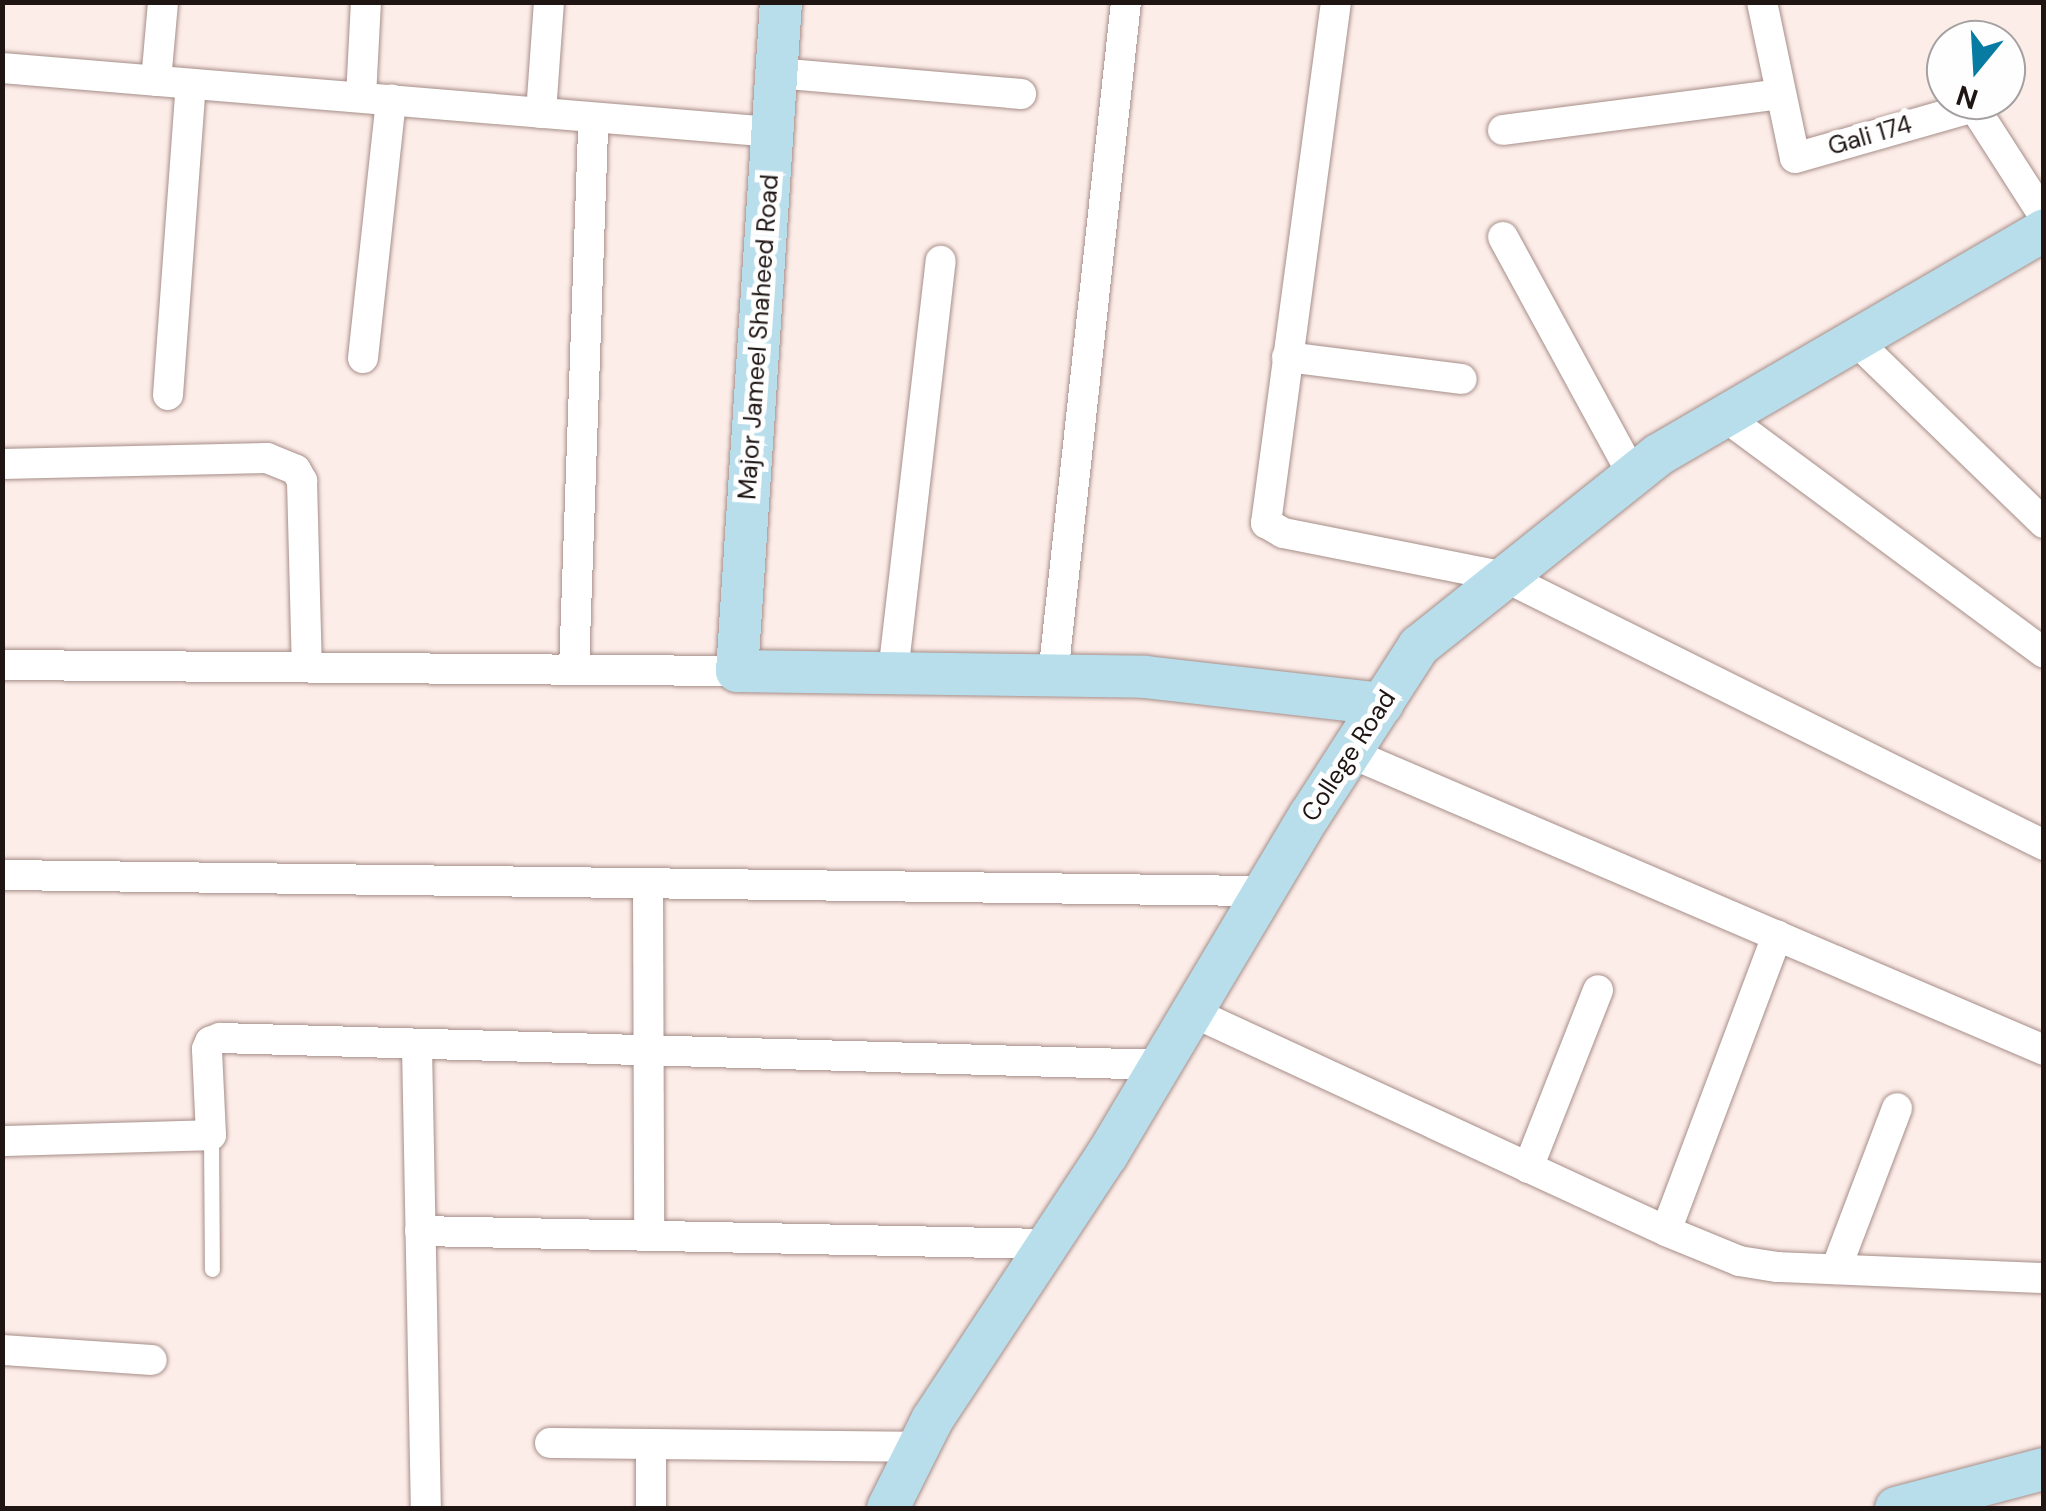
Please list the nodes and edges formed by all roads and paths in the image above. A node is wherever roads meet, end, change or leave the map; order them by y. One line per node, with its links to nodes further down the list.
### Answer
1 (163, 2): 10 (street)
2 (366, 2): 14 (street)
3 (549, 2): 16 (street)
4 (781, 2): 9 (street, Major Jameel Shaheed Road)
5 (1126, 2): 40 (street)
6 (1336, 2): 25 (street)
7 (1762, 2): 13 (street, Gali 174)
8 (2, 68): 10 (street)
9 (776, 73): 12 (street); 19 (street, Major Jameel Shaheed Road)
10 (156, 81): 11 (street)
11 (191, 84): 14 (street); 28 (street)
12 (1021, 94)
13 (1781, 94): 17 (street); 20 (street, Gali 174)
14 (360, 97): 15 (street)
15 (391, 100): 16 (street); 26 (street)
16 (542, 113): 19 (street)
17 (1503, 130)
18 (592, 131): 37 (street)
19 (772, 132): 38 (street, Major Jameel Shaheed Road)
20 (2044, 216)
21 (2044, 230): 24 (street, College Road)
22 (1503, 237): 31 (street)
23 (941, 260): 39 (street)
24 (1854, 340): 29 (street, College Road); 32 (street)
25 (1286, 357): 27 (street); 33 (street)
26 (363, 358)
27 (1462, 378)
28 (168, 395)
29 (1724, 416): 31 (street, College Road); 34 (street)
30 (2, 464): 36 (street)
31 (1633, 475): 33 (street, College Road)
32 (2044, 522)
33 (1506, 577): 41 (street, College Road); 43 (street)
34 (2044, 653)
35 (2, 665): 36 (street)
36 (307, 666): 37 (street)
37 (574, 669): 38 (street)
38 (737, 671): 39 (street)
39 (893, 673): 40 (street)
40 (1053, 676): 41 (street)
41 (1382, 704): 42 (street, College Road)
42 (1350, 754): 46 (street, College Road); 47 (street)
43 (2044, 846)
44 (2, 874): 45 (street)
45 (648, 883): 46 (street); 52 (street)
46 (1264, 891): 49 (street, College Road)
47 (1776, 936): 51 (street); 59 (street)
48 (1598, 990): 57 (street)
49 (1192, 1012): 53 (street, College Road); 57 (street)
50 (416, 1046): 52 (street); 55 (street); 58 (street)
51 (2044, 1050)
52 (649, 1052): 53 (street); 60 (street)
53 (1160, 1065): 61 (street, College Road)
54 (1897, 1108): 63 (street)
55 (211, 1136): 56 (street); 62 (lane)
56 (2, 1140)
57 (1528, 1168): 59 (street)
58 (420, 1231): 60 (street); 71 (street)
59 (1666, 1232): 63 (street)
60 (649, 1236): 61 (street)
61 (1048, 1244): 69 (street, College Road)
62 (212, 1270)
63 (1836, 1270): 64 (street)
64 (2044, 1278)
65 (2, 1350): 66 (street)
66 (152, 1360)
67 (550, 1443): 68 (street)
68 (651, 1445): 69 (street); 72 (street)
69 (918, 1447): 73 (street, College Road)
70 (2044, 1469): 74 (street)
71 (426, 1508)
72 (652, 1508)
73 (888, 1508)
74 (1896, 1508)

